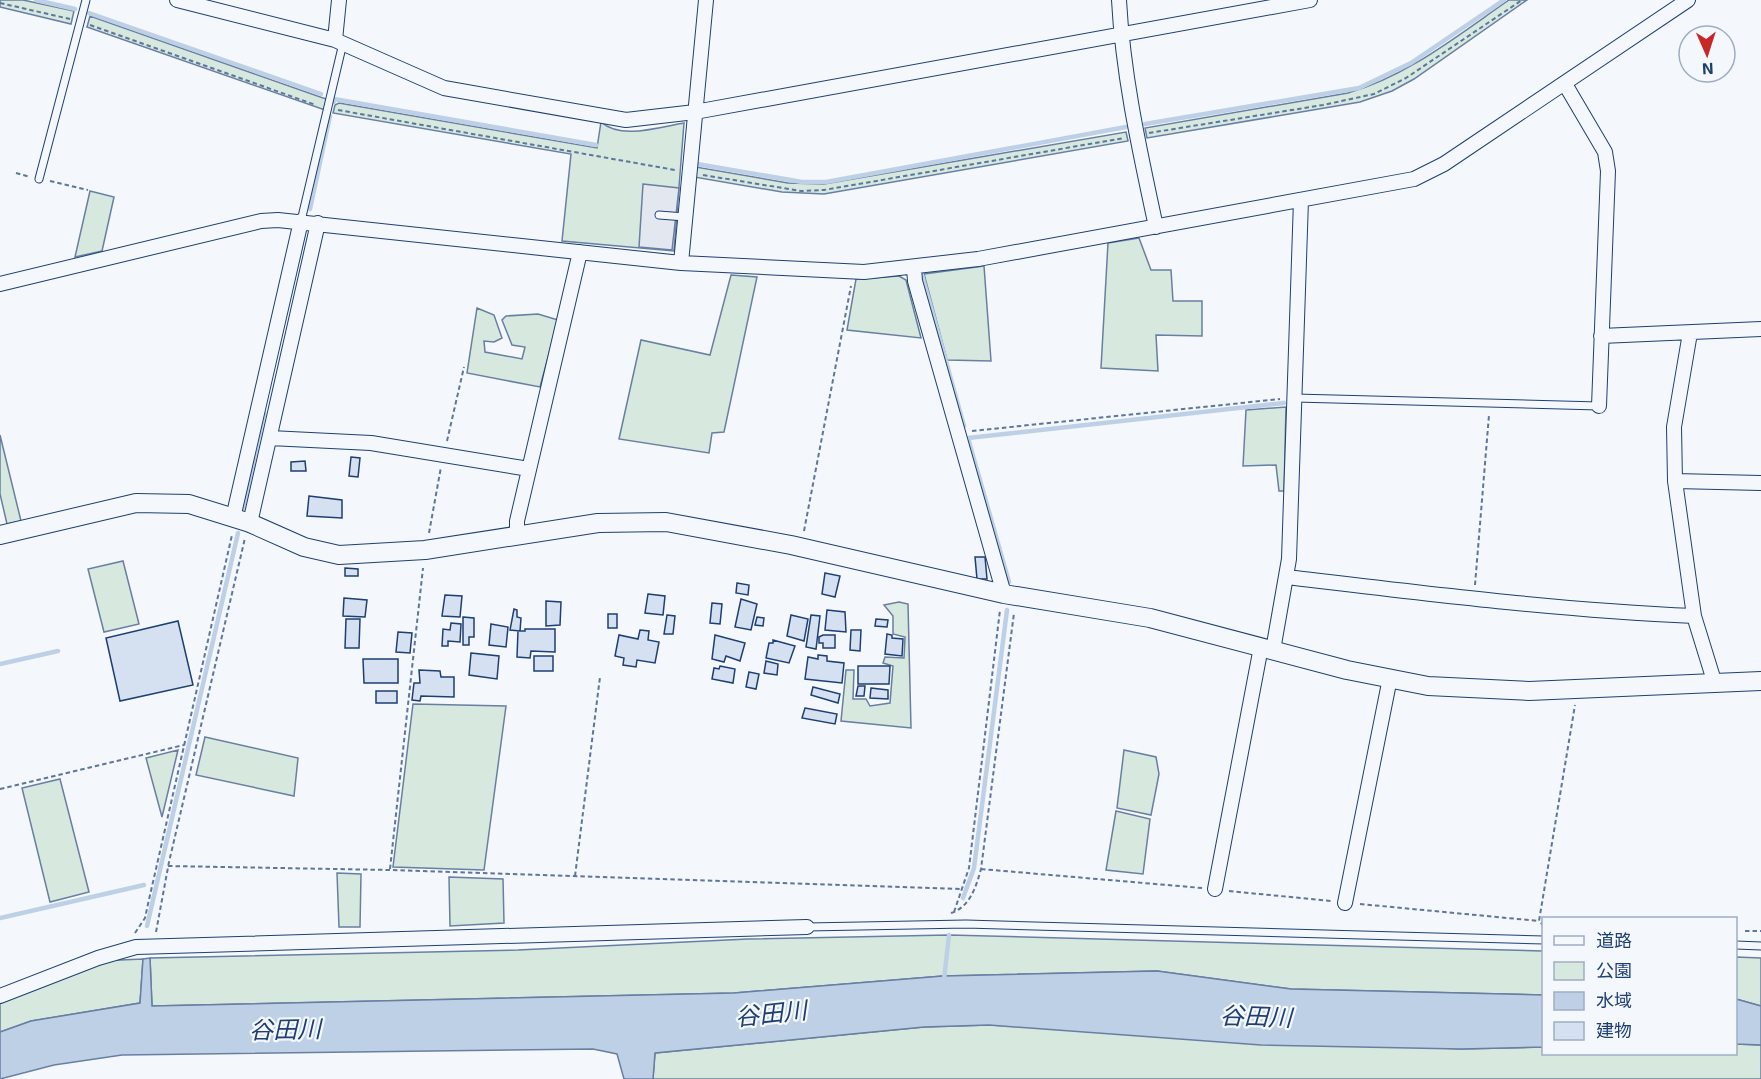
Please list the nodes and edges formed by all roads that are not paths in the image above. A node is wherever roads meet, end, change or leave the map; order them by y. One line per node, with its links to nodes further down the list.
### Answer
1 (86, 0): 12 (lane)
2 (177, 0): 9 (street)
3 (339, 0): 9 (street)
4 (706, 0): 11 (street)
5 (1119, 0): 8 (street)
6 (1310, 0): 8 (street)
7 (1688, 0): 10 (street)
8 (1121, 32): 11 (street); 18 (street)
9 (339, 42): 11 (street); 16 (lane)
10 (1565, 84): 13 (street); 25 (street)
11 (695, 112): 15 (street)
12 (39, 179)
13 (1301, 200): 18 (street); 26 (street)
14 (659, 215): 15 (lane)
15 (685, 217): 20 (street)
16 (302, 221): 17 (street); 22 (street); 32 (street)
17 (318, 223): 19 (street); 28 (street)
18 (1156, 227): 21 (street)
19 (580, 252): 20 (street); 29 (street)
20 (681, 263): 21 (street)
21 (914, 268): 36 (street)
22 (0, 284)
23 (1761, 329): 24 (street)
24 (1690, 333): 25 (street); 30 (street)
25 (1601, 336): 27 (street)
26 (1294, 398): 27 (lane); 35 (street)
27 (1599, 406)
28 (270, 438): 29 (street); 32 (street)
29 (528, 469): 34 (street)
30 (1676, 481): 31 (street); 37 (street)
31 (1761, 483)
32 (241, 525): 33 (street); 34 (street)
33 (0, 535)
34 (517, 535): 36 (street)
35 (1287, 577): 37 (street); 38 (street)
36 (1007, 602): 38 (street)
37 (1694, 616): 41 (street)
38 (1267, 648): 39 (street); 42 (street)
39 (1390, 678): 41 (street); 43 (street)
40 (1761, 681): 41 (street)
41 (1715, 684)
42 (1215, 889)
43 (1345, 903)
44 (807, 927): 45 (lane); 48 (street)
45 (1542, 940)
46 (1737, 945): 47 (lane)
47 (1761, 946)
48 (0, 996)

